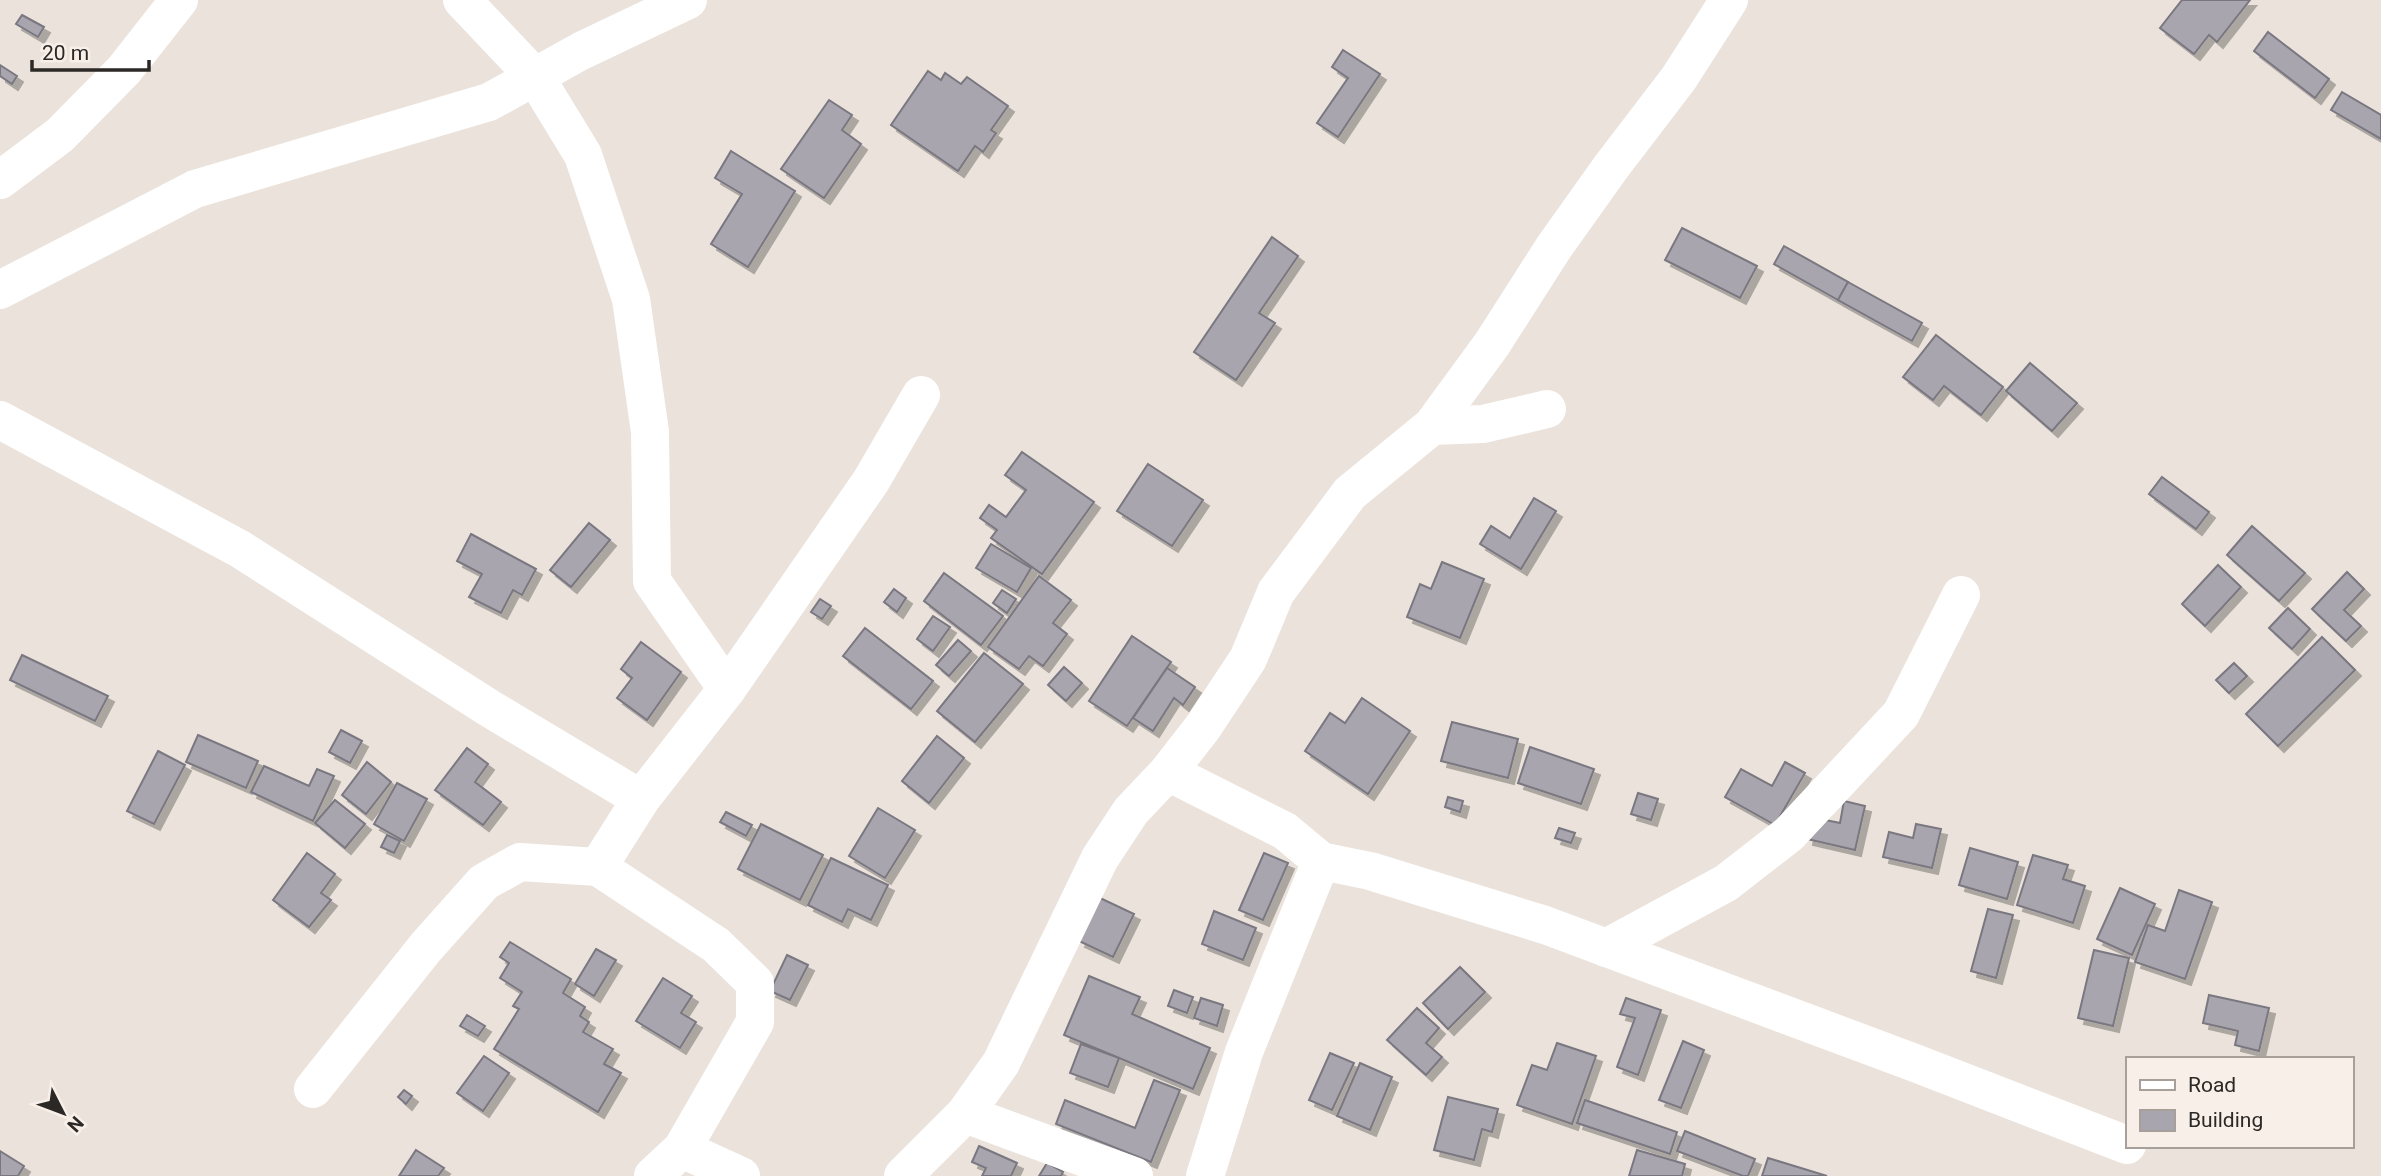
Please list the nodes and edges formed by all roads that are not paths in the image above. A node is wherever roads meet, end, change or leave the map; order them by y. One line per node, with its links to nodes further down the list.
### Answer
1 (179, 0): 6 (street)
2 (462, 0): 5 (street)
3 (688, 0): 5 (street)
4 (1729, 0): 11 (street)
5 (536, 78): 7 (street); 13 (street)
6 (0, 180)
7 (0, 290)
8 (921, 395): 13 (street)
9 (1547, 409): 11 (street)
10 (0, 420): 15 (street)
11 (1432, 426): 14 (street)
12 (1961, 595): 18 (street)
13 (727, 689): 15 (street)
14 (1168, 772): 16 (street); 20 (street)
15 (642, 799): 17 (street)
16 (1321, 861): 18 (street); 27 (street)
17 (598, 867): 19 (street); 22 (street)
18 (1606, 948): 21 (street)
19 (313, 1089)
20 (965, 1114): 25 (street); 26 (street)
21 (2126, 1145)
22 (682, 1149): 23 (street); 24 (street)
23 (653, 1176)
24 (741, 1176)
25 (904, 1176)
26 (1133, 1176)
27 (1205, 1176)

